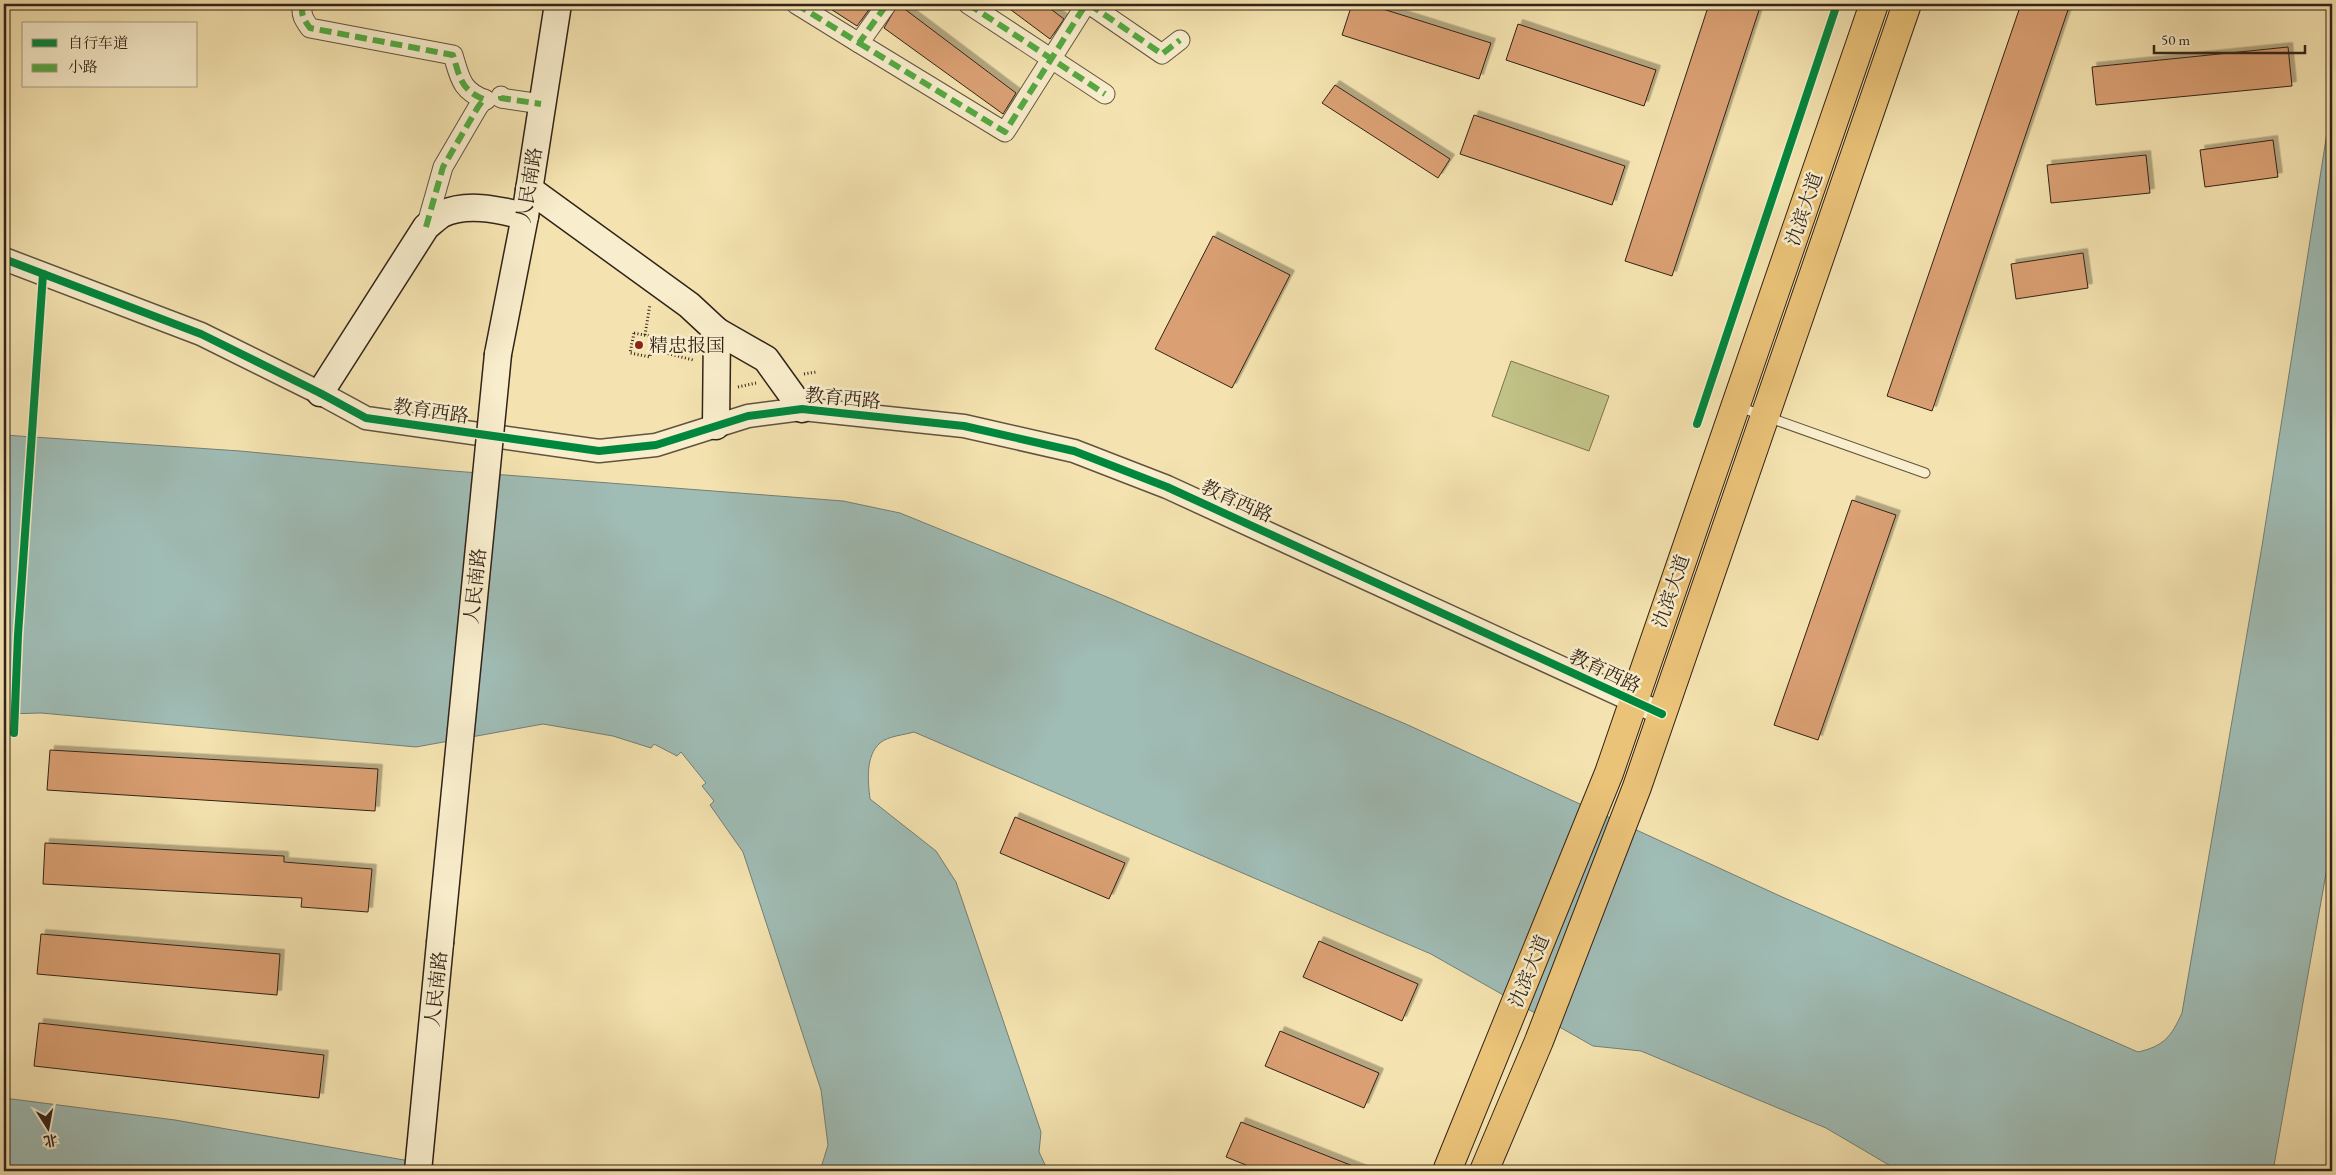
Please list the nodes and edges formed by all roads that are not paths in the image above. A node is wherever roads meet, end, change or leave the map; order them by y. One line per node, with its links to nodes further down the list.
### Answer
1 (303, 4): 13 (street)
2 (558, 4): 14 (main road, 人民南路)
3 (796, 4): 10 (street)
4 (887, 4): 10 (street)
5 (968, 4): 11 (street)
6 (1087, 4): 9 (street); 11 (street)
7 (1874, 4): 21 (main road, 氿滨大道)
8 (1907, 4): 23 (main road, 氿滨大道)
9 (1180, 40)
10 (860, 43): 11 (street)
11 (1050, 58): 12 (street)
12 (1105, 94)
13 (490, 98): 14 (street); 17 (street)
14 (541, 104): 15 (main road, 人民南路)
15 (529, 189): 16 (main road, 人民南路); 19 (main road)
16 (525, 216): 17 (main road); 28 (main road, 人民南路, bridge)
17 (426, 227): 20 (main road)
18 (4, 259): 20 (street, 教育西路)
19 (717, 331): 22 (main road); 24 (main road)
20 (320, 393): 24 (street, 教育西路)
21 (1737, 406): 23 (lane); 26 (main road, 氿滨大道)
22 (802, 409): 24 (street, 教育西路); 26 (street, 教育西路)
23 (1765, 416): 25 (lane); 27 (main road, 氿滨大道)
24 (716, 426)
25 (1925, 473)
26 (1632, 701): 27 (street, 教育西路); 29 (main road, 氿滨大道)
27 (1662, 714): 30 (main road, 氿滨大道)
28 (419, 1159)
29 (1447, 1171)
30 (1484, 1171)

